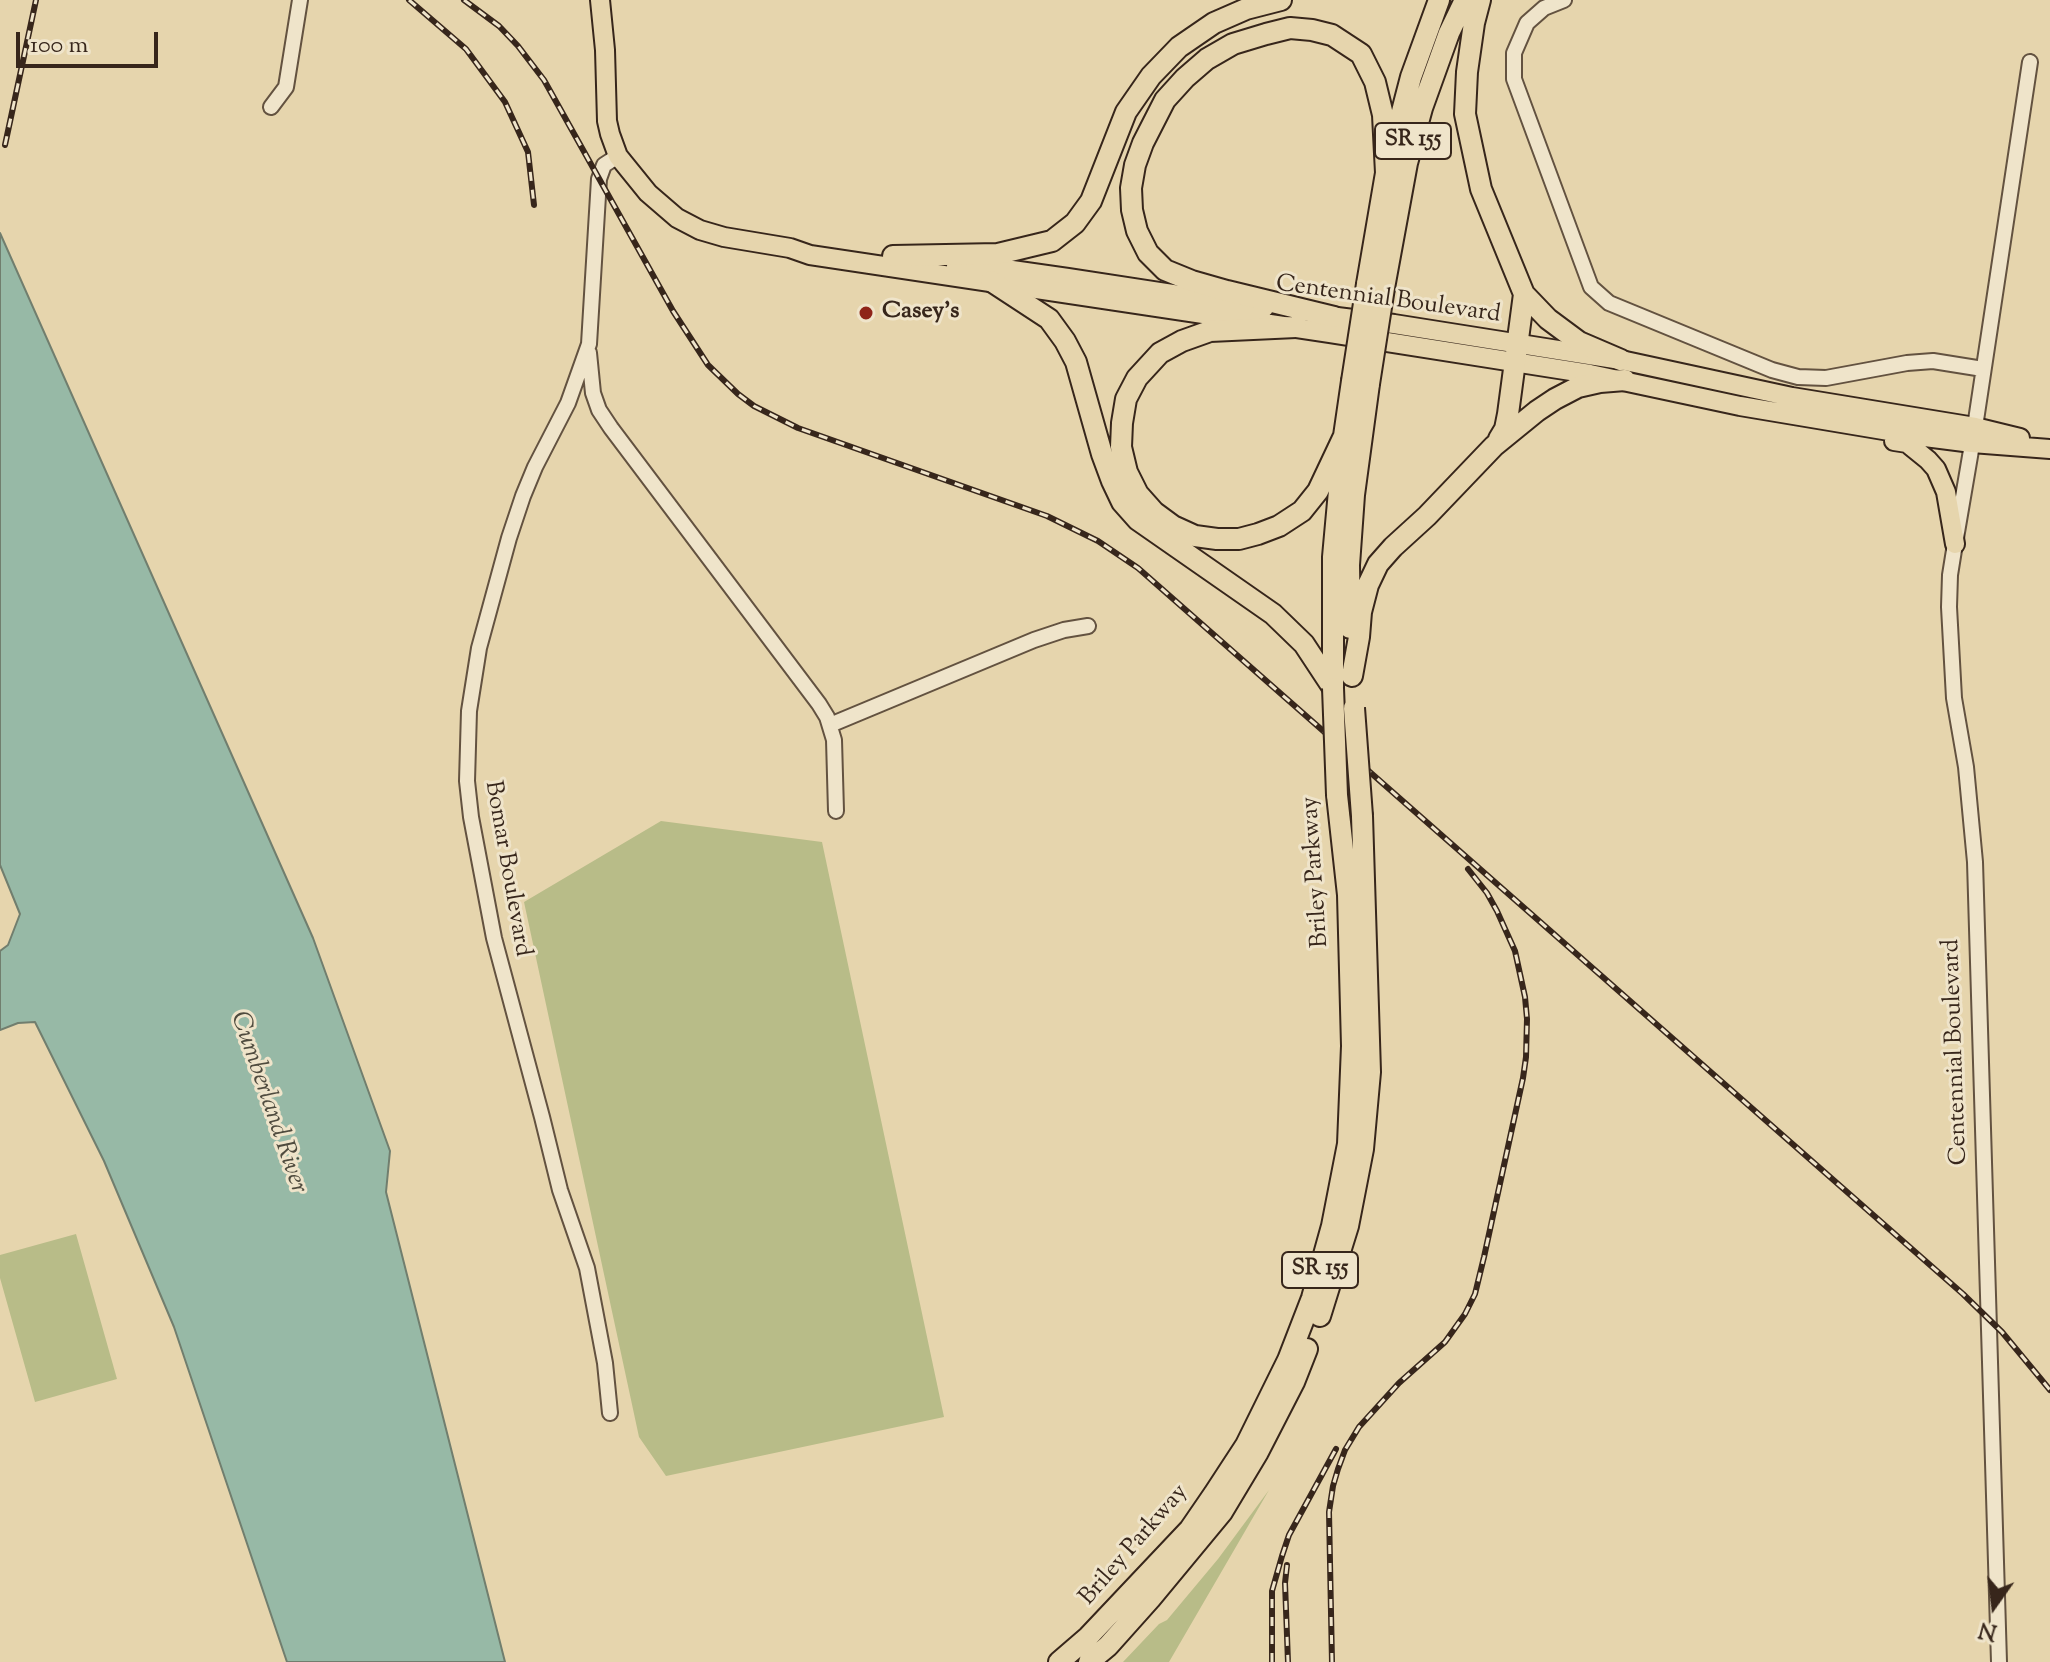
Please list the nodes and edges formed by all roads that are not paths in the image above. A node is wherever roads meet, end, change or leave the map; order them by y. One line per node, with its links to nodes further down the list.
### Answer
1 (300, 0): 9 (street)
2 (600, 0): 10 (main road, Centennial Boulevard)
3 (1281, 0): 13 (highway)
4 (1439, 0): 11 (highway, Briley Parkway / SR 155)
5 (1465, 0): 15 (highway, Briley Parkway / SR 155)
6 (1480, 0): 16 (highway)
7 (1564, 0): 21 (street)
8 (2030, 62): 21 (street, Centennial Boulevard)
9 (271, 107)
10 (618, 156): 12 (main road, Centennial Boulevard); 19 (street, Bomar Boulevard)
11 (1386, 173): 15 (highway, Briley Parkway / SR 155); 17 (highway)
12 (790, 248): 13 (main road, Centennial Boulevard); 14 (main road, Centennial Boulevard)
13 (893, 256): 17 (main road, Centennial Boulevard)
14 (991, 281): 18 (main road, Centennial Boulevard); 32 (highway)
15 (1376, 286): 23 (highway, Briley Parkway / SR 155, bridge)
16 (1524, 294): 20 (highway); 22 (highway)
17 (1334, 317): 20 (main road, Centennial Boulevard)
18 (1296, 327): 20 (main road, Centennial Boulevard); 26 (highway)
19 (589, 344): 33 (street); 35 (street, Bomar Boulevard)
20 (1516, 353): 22 (main road, Centennial Boulevard); 27 (highway)
21 (1983, 369): 25 (street, Centennial Boulevard)
22 (1623, 370): 24 (main road, Centennial Boulevard); 25 (main road, Centennial Boulevard); 27 (highway)
23 (1360, 382): 26 (highway, Briley Parkway / SR 155); 31 (highway, Briley Parkway / SR 155)
24 (1740, 406): 25 (main road, Centennial Boulevard); 29 (main road)
25 (1973, 435): 28 (main road, Centennial Boulevard); 29 (street, Centennial Boulevard)
26 (1344, 436): 32 (highway, Briley Parkway / SR 155)
27 (1494, 446): 31 (highway)
28 (2050, 447)
29 (1955, 544): 38 (street, Centennial Boulevard)
30 (1088, 626): 33 (street)
31 (1352, 676): 37 (highway, Briley Parkway / SR 155, bridge)
32 (1333, 688): 36 (highway, Briley Parkway / SR 155, bridge)
33 (830, 725): 34 (street)
34 (836, 811)
35 (610, 1413)
36 (1059, 1662)
37 (1089, 1662)
38 (1999, 1662)

